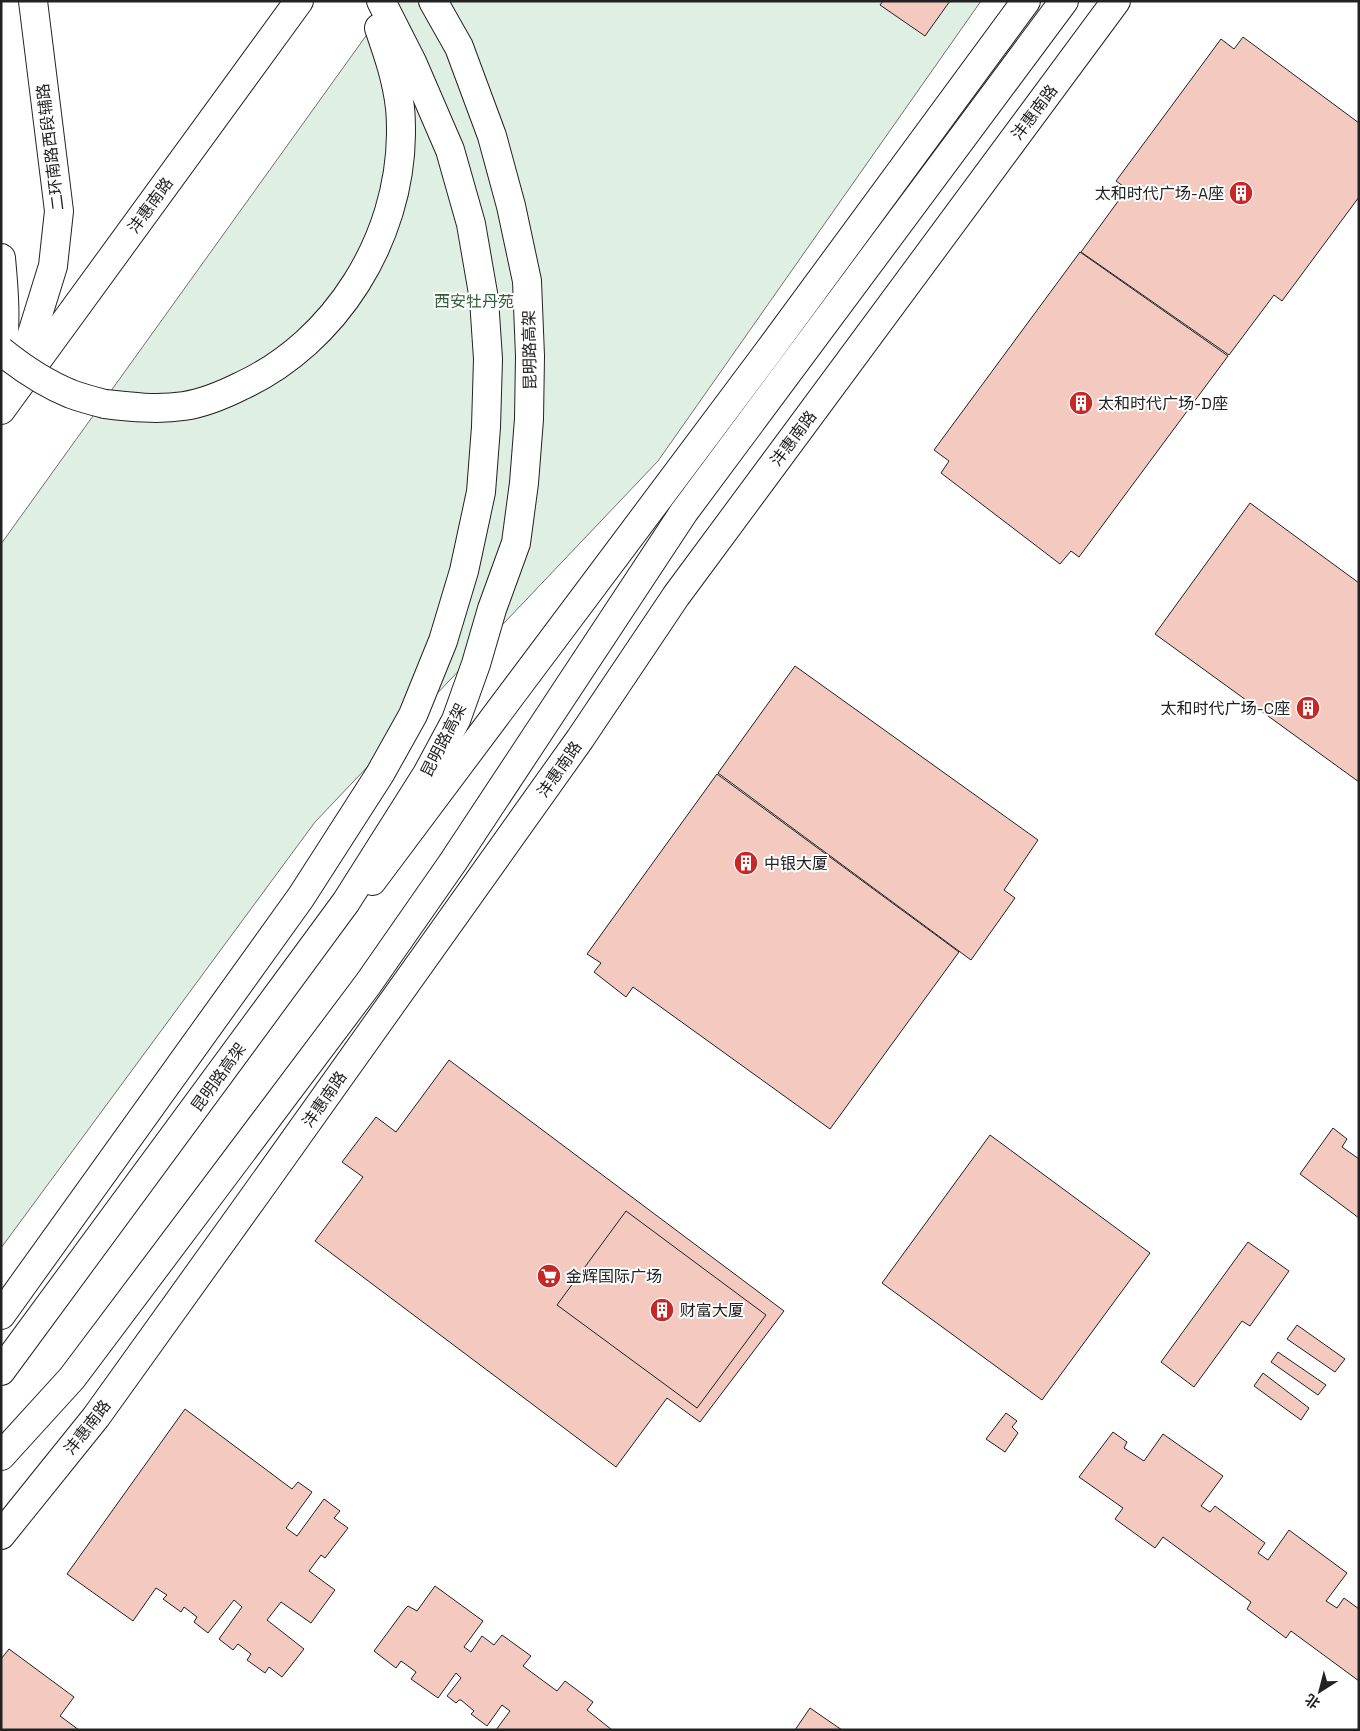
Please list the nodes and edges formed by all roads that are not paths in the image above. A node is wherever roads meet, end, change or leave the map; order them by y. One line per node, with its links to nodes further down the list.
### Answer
1 (32, 1): 12 (main road, 二环南路西段辅路)
2 (299, 1): 13 (main road, 沣惠南路)
3 (367, 1): 10 (main road, bridge)
4 (381, 1): 14 (main road)
5 (433, 1): 15 (main road, 昆明路高架)
6 (1026, 1): 16 (main road)
7 (1064, 1): 17 (main road)
8 (1116, 1): 18 (main road, 沣惠南路)
9 (1, 258): 11 (main road)
10 (1, 351)
11 (1, 358)
12 (1, 402)
13 (1, 410)
14 (1, 1315)
15 (1, 1371)
16 (1, 1389)
17 (1, 1456)
18 (1, 1535)

